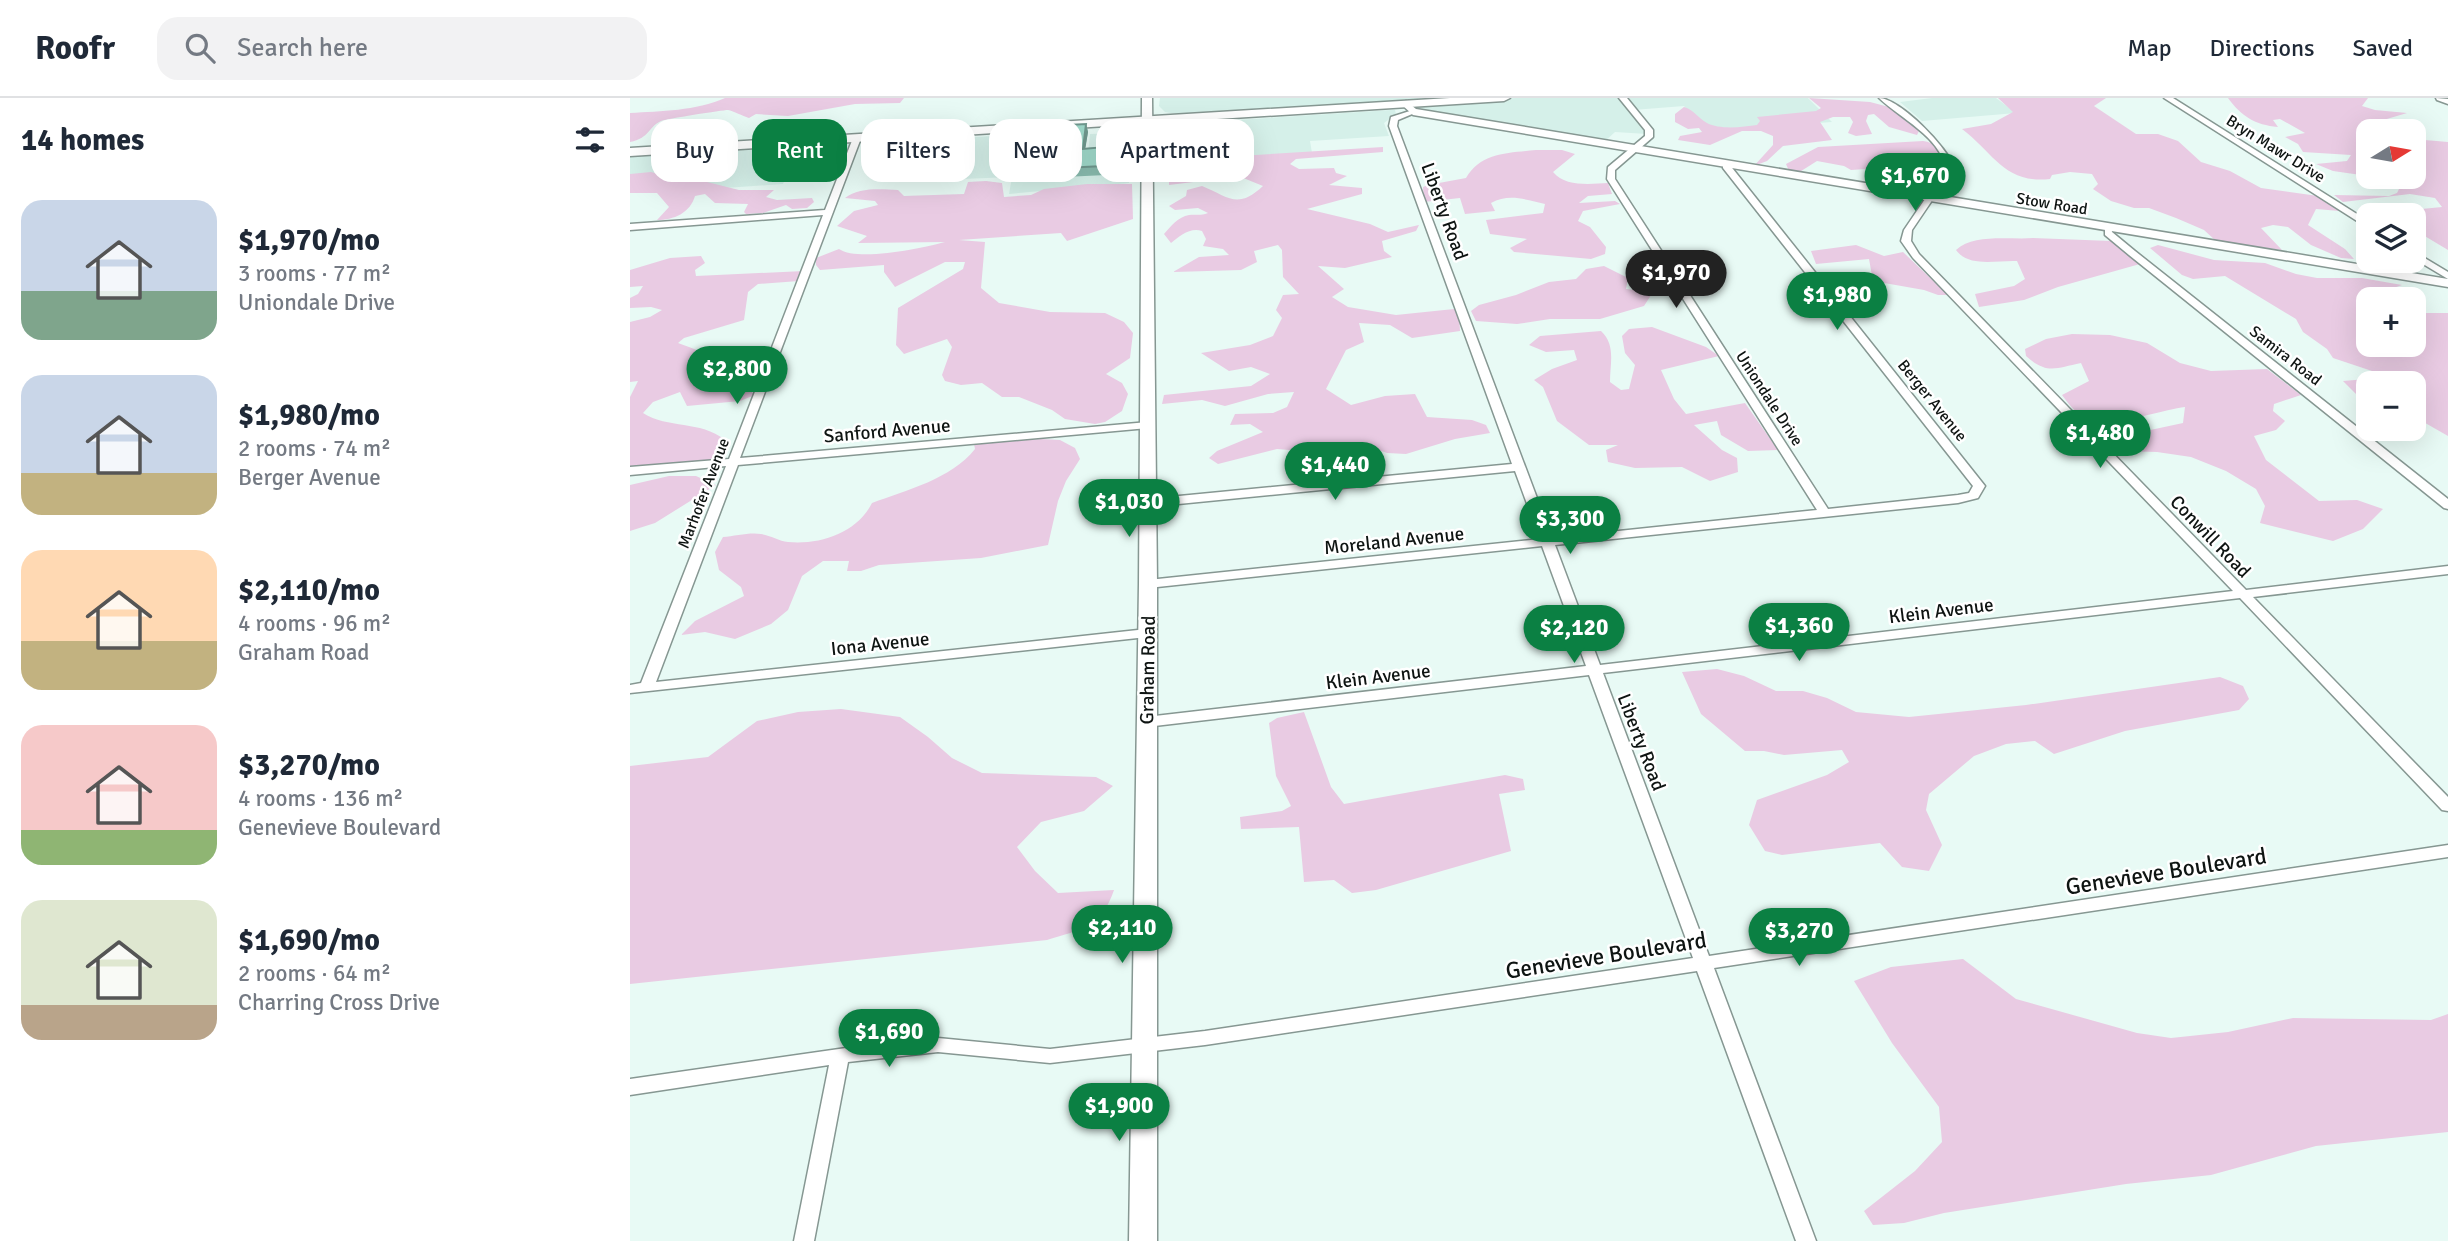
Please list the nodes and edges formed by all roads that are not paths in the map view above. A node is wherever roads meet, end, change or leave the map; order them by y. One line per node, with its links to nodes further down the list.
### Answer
1 (1147, 98): 9 (main road, Graham Road)
2 (1504, 98): 8 (main road)
3 (1623, 98): 13 (street, Uniondale Drive)
4 (1883, 98): 17 (street, Conwill Road)
5 (2168, 98): 19 (street, Bryn Mawr Drive)
6 (2440, 98): 7 (street)
7 (2448, 102)
8 (1409, 108): 10 (main road); 13 (main road, Stow Road); 27 (street, Liberty Road)
9 (1147, 119)
10 (1169, 119)
11 (1096, 123): 12 (main road)
12 (857, 138): 14 (main road); 18 (street, Marhofer Avenue)
13 (1634, 150): 15 (main road, Stow Road); 32 (street, Uniondale Drive)
14 (630, 152)
15 (1726, 166): 17 (main road, Stow Road); 29 (street, Berger Avenue)
16 (1147, 182): 25 (main road, Graham Road)
17 (1929, 199): 21 (main road, Stow Road); 36 (street, Conwill Road)
18 (828, 212): 20 (street); 26 (street, Marhofer Avenue)
19 (2356, 217)
20 (630, 226)
21 (2108, 228): 24 (main road, Stow Road); 31 (street, Samira Road)
22 (2426, 262): 23 (street)
23 (2448, 276)
24 (2448, 283)
25 (1148, 425): 26 (street, Sanford Avenue); 30 (main road, Graham Road)
26 (734, 461): 28 (street, Sanford Avenue); 39 (street, Marhofer Avenue)
27 (1519, 467): 30 (street); 33 (street, Liberty Road)
28 (630, 471)
29 (1977, 493): 32 (street, Moreland Avenue)
30 (1148, 503): 35 (main road, Graham Road)
31 (2448, 505)
32 (1825, 513): 33 (street, Moreland Avenue)
33 (1546, 542): 35 (street, Moreland Avenue); 38 (street, Liberty Road)
34 (2448, 570): 36 (street, Klein Avenue)
35 (1148, 584): 37 (main road, Graham Road)
36 (2242, 593): 38 (street, Klein Avenue); 42 (street, Conwill Road)
37 (1147, 633): 39 (street, Iona Avenue); 41 (main road, Graham Road)
38 (1595, 670): 41 (street, Klein Avenue); 44 (street, Liberty Road)
39 (647, 687): 40 (street)
40 (630, 689)
41 (1146, 722): 45 (main road, Graham Road)
42 (2448, 806)
43 (2448, 851): 44 (street, Genevieve Boulevard)
44 (1703, 963): 45 (street, Genevieve Boulevard); 50 (street, Liberty Road)
45 (1144, 1046): 46 (street, Genevieve Boulevard); 49 (main road, Graham Road)
46 (839, 1057): 47 (street, Genevieve Boulevard); 48 (street)
47 (630, 1087)
48 (804, 1241)
49 (1143, 1241)
50 (1806, 1241)

